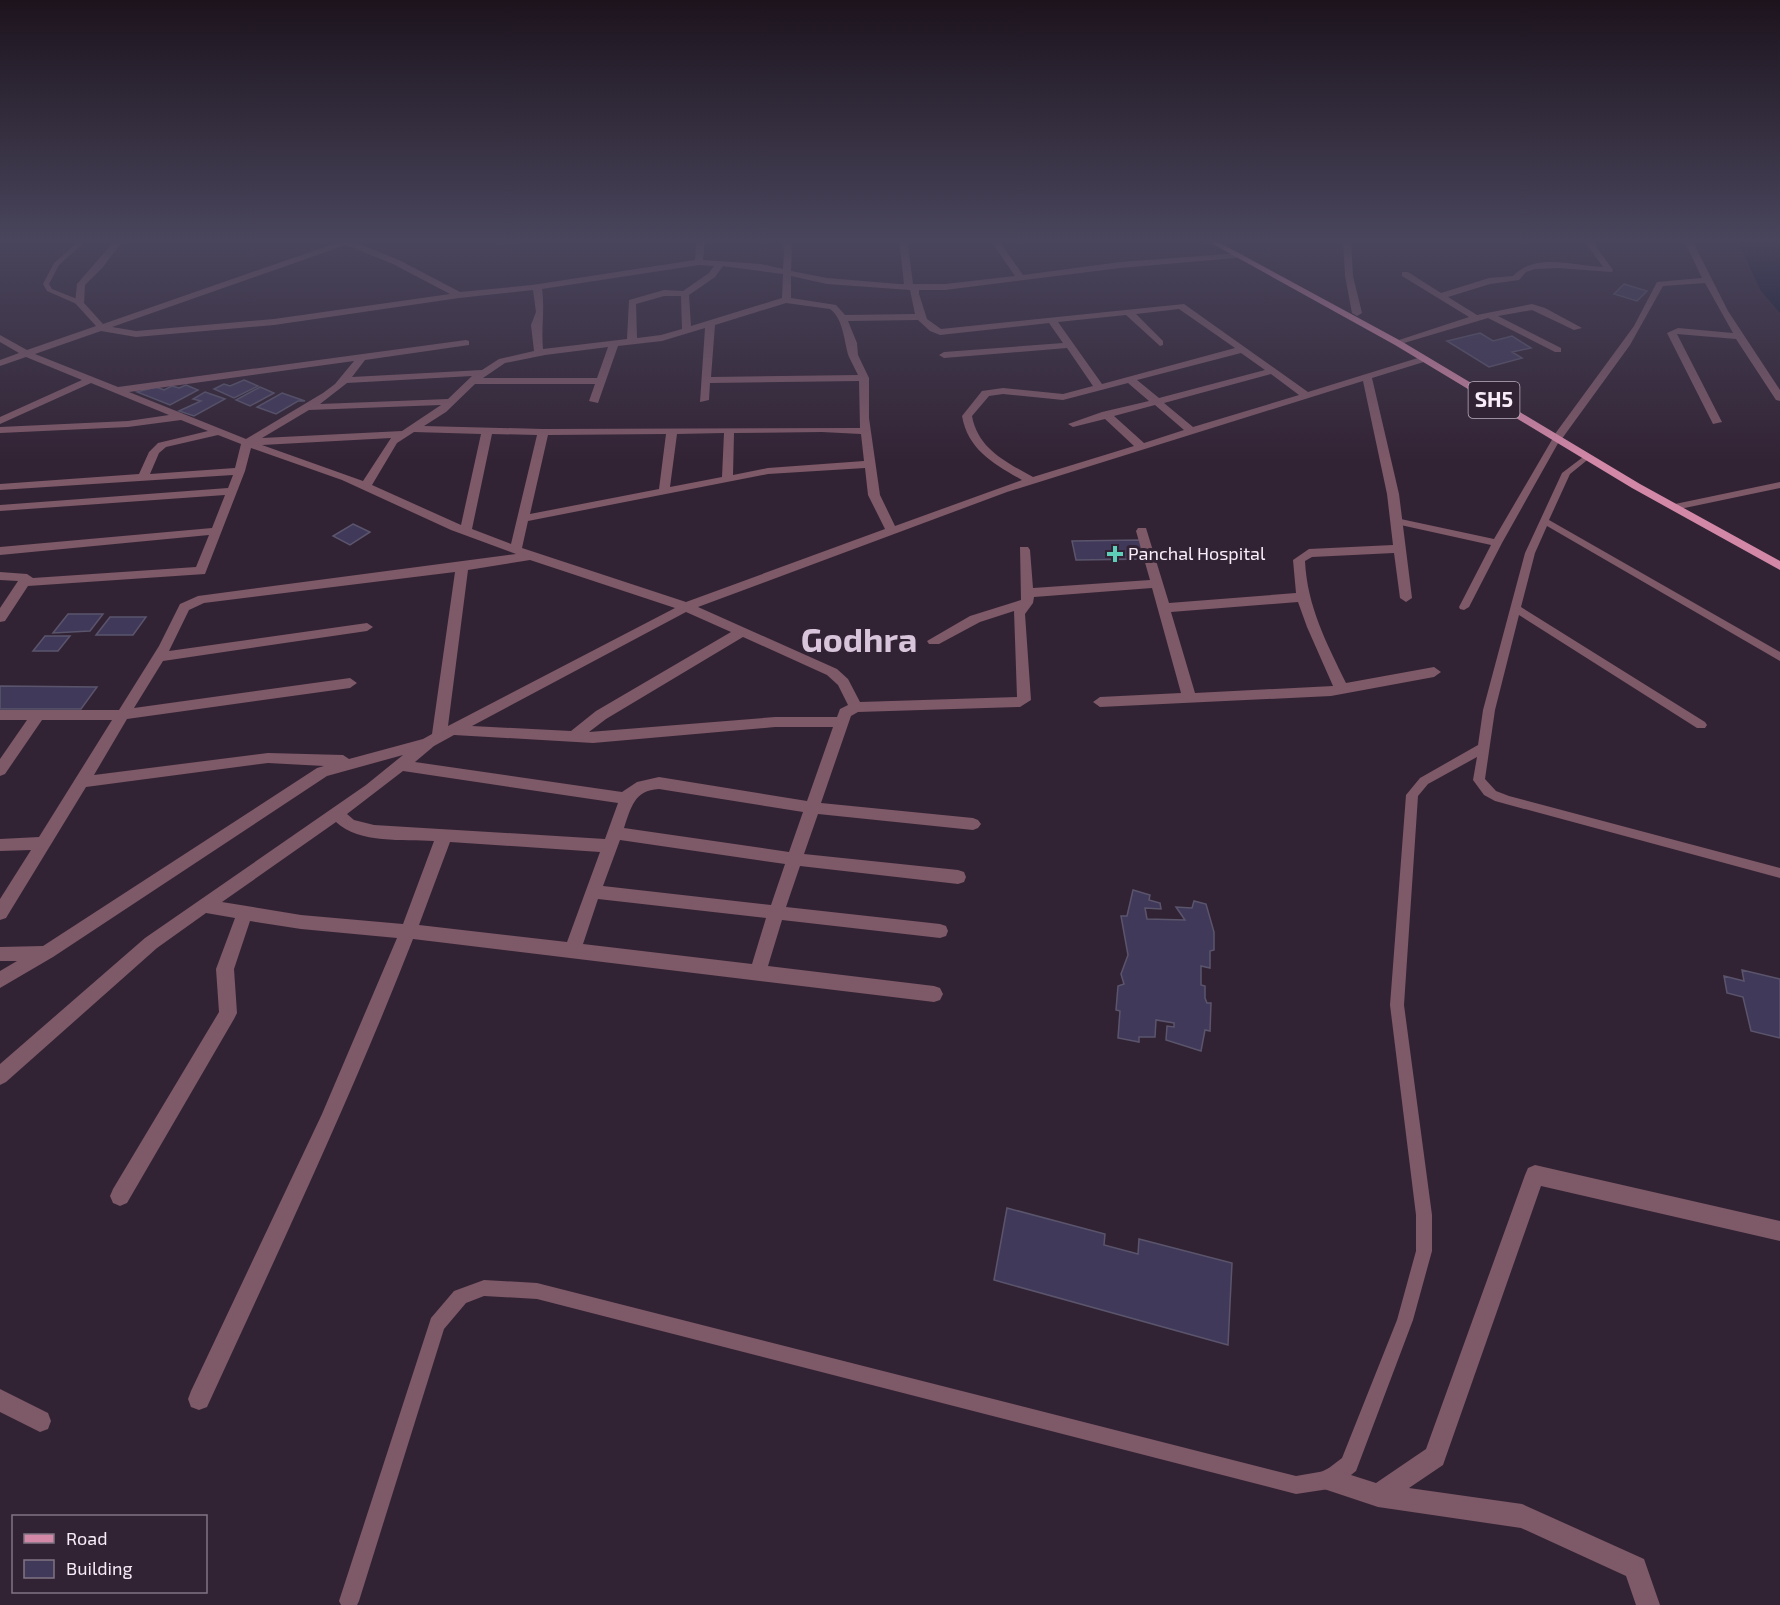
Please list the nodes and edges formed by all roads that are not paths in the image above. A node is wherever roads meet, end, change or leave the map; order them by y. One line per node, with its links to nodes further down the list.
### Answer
1 (88, 313): 26 (street)
2 (145, 313): 26 (street)
3 (336, 313): 26 (street)
4 (541, 313): 40 (street)
5 (632, 313): 33 (street)
6 (686, 313): 28 (street)
7 (745, 313): 25 (street)
8 (838, 313): 22 (street)
9 (919, 313): 21 (street)
10 (1112, 313): 24 (street)
11 (1130, 313): 35 (street)
12 (1191, 313): 38 (street)
13 (1341, 313): 44 (main road, SH5)
14 (1357, 313): 31 (main road, SH5)
15 (1468, 313): 23 (street)
16 (1502, 313): 20 (street)
17 (1546, 313): 27 (street)
18 (1648, 313): 78 (street)
19 (1726, 313): 29 (street)
20 (1488, 315): 23 (street); 39 (street)
21 (921, 316): 22 (street); 32 (street)
22 (841, 318): 48 (street)
23 (1476, 318): 31 (street)
24 (1052, 320): 32 (street); 37 (street)
25 (710, 324): 28 (street); 53 (street)
26 (102, 328): 41 (street)
27 (1576, 328)
28 (687, 331): 33 (street)
29 (1739, 336): 59 (street); 67 (street)
30 (0, 338): 41 (street)
31 (1404, 340): 78 (main road, SH5)
32 (979, 341): 37 (street); 42 (street)
33 (632, 342): 36 (street)
34 (466, 343): 43 (street)
35 (1160, 343)
36 (614, 345): 40 (street); 55 (street)
37 (1070, 345): 56 (street)
38 (1243, 349): 46 (street); 50 (street)
39 (1558, 350)
40 (539, 353): 47 (street)
41 (27, 354): 45 (street); 51 (street)
42 (944, 356)
43 (362, 357): 52 (street); 57 (street)
44 (1424, 359): 49 (street); 78 (main road, SH5)
45 (0, 363)
46 (1273, 371): 58 (street); 61 (street)
47 (482, 373): 52 (street); 54 (street)
48 (864, 378): 53 (street); 75 (street)
49 (1368, 378): 58 (street); 95 (street)
50 (1130, 379): 56 (street); 61 (street)
51 (90, 380): 57 (street); 69 (street)
52 (344, 380): 64 (street)
53 (705, 380): 60 (street)
54 (472, 381): 55 (street); 63 (street)
55 (602, 381): 62 (street)
56 (1099, 387): 86 (street)
57 (116, 390): 66 (street)
58 (1308, 396): 77 (street)
59 (1780, 398)
60 (704, 400)
61 (1155, 400): 65 (street); 77 (street)
62 (594, 401)
63 (450, 402): 64 (street); 72 (street)
64 (307, 407): 79 (street)
65 (1106, 414): 68 (street); 80 (street)
66 (183, 417): 69 (street); 71 (street)
67 (1717, 422)
68 (1073, 424)
69 (2, 429)
70 (729, 430): 74 (street); 75 (street); 85 (street)
71 (222, 431): 79 (street); 84 (street)
72 (412, 431): 73 (street); 79 (street); 89 (street)
73 (487, 431): 76 (street); 98 (street)
74 (672, 431): 76 (street); 91 (street)
75 (867, 431): 82 (street)
76 (543, 432): 94 (street)
77 (1192, 432): 80 (street)
78 (1559, 435): 81 (main road, SH5); 92 (main road, SH5); 101 (lane)
79 (247, 442): 83 (street); 89 (street)
80 (1142, 447): 86 (street)
81 (1587, 457): 92 (main road, SH5); 96 (lane)
82 (870, 464): 85 (street); 99 (street)
83 (240, 471): 84 (street); 90 (street)
84 (142, 477): 88 (street)
85 (727, 480): 91 (street)
86 (1031, 481): 99 (street)
87 (1780, 485): 92 (street)
88 (0, 487)
89 (365, 487): 98 (street)
90 (232, 491): 93 (street); 97 (street)
91 (664, 492): 94 (street)
92 (1680, 506): 107 (main road, SH5); 108 (main road, SH5)
93 (0, 508)
94 (524, 519): 103 (street)
95 (1396, 521): 101 (lane); 102 (street)
96 (1544, 521): 119 (lane); 125 (lane)
97 (216, 531): 105 (street); 111 (street)
98 (466, 531): 103 (street)
99 (892, 531): 116 (street)
100 (1142, 531): 112 (street)
101 (1497, 543): 117 (lane)
102 (1399, 549): 113 (street); 115 (street)
103 (516, 550): 106 (street)
104 (1024, 550): 114 (street)
105 (0, 551)
106 (531, 556): 109 (street); 116 (street)
107 (1780, 558)
108 (1780, 566)
109 (462, 567): 124 (street); 137 (street)
110 (0, 576): 111 (street)
111 (27, 582): 120 (street)
112 (1157, 584): 114 (street); 118 (street)
113 (1303, 597): 118 (street); 128 (street)
114 (1027, 598): 123 (street); 131 (street)
115 (1406, 598)
116 (686, 607): 122 (street); 137 (street)
117 (1464, 607)
118 (1164, 608): 129 (street)
119 (1516, 608): 136 (lane); 139 (lane)
120 (0, 618)
121 (367, 627): 124 (street)
122 (742, 632): 131 (street); 138 (street)
123 (934, 641)
124 (159, 657): 134 (street)
125 (1780, 657)
126 (1434, 672): 128 (street)
127 (350, 683): 134 (street)
128 (1342, 690): 129 (street)
129 (1190, 699): 130 (street)
130 (1100, 702)
131 (856, 707): 135 (street)
132 (0, 715): 133 (street)
133 (38, 715): 134 (street); 142 (street)
134 (122, 715): 143 (street)
135 (840, 722): 138 (street); 145 (street)
136 (1701, 725)
137 (440, 737): 138 (street); 140 (street); 141 (street)
138 (574, 737)
139 (1483, 748): 153 (lane); 174 (lane)
140 (355, 762): 143 (street); 163 (street)
141 (400, 765): 144 (street); 146 (street)
142 (0, 770)
143 (80, 782): 150 (street)
144 (627, 799): 145 (street); 149 (street)
145 (813, 808): 147 (street); 152 (street)
146 (336, 813): 148 (street); 156 (street)
147 (972, 824)
148 (444, 836): 149 (street); 161 (street)
149 (612, 839): 152 (street); 155 (street)
150 (43, 843): 151 (street); 157 (street)
151 (0, 845)
152 (795, 859): 154 (street); 159 (street)
153 (1780, 873)
154 (958, 877)
155 (593, 892): 159 (street); 162 (street)
156 (203, 906): 158 (street); 168 (street)
157 (0, 913)
158 (245, 913): 161 (street); 169 (street)
159 (776, 913): 160 (street); 165 (street)
160 (940, 931)
161 (410, 932): 162 (street); 171 (street)
162 (572, 950): 165 (street)
163 (47, 952): 164 (street); 166 (street)
164 (0, 954)
165 (758, 974): 167 (street)
166 (0, 980)
167 (934, 994)
168 (0, 1076)
169 (120, 1196)
170 (1780, 1231): 175 (street)
171 (200, 1399)
172 (0, 1400): 173 (street)
173 (40, 1421)
174 (1329, 1480): 175 (street); 176 (lane)
175 (1378, 1495): 177 (street)
176 (349, 1601)
177 (1648, 1605)

